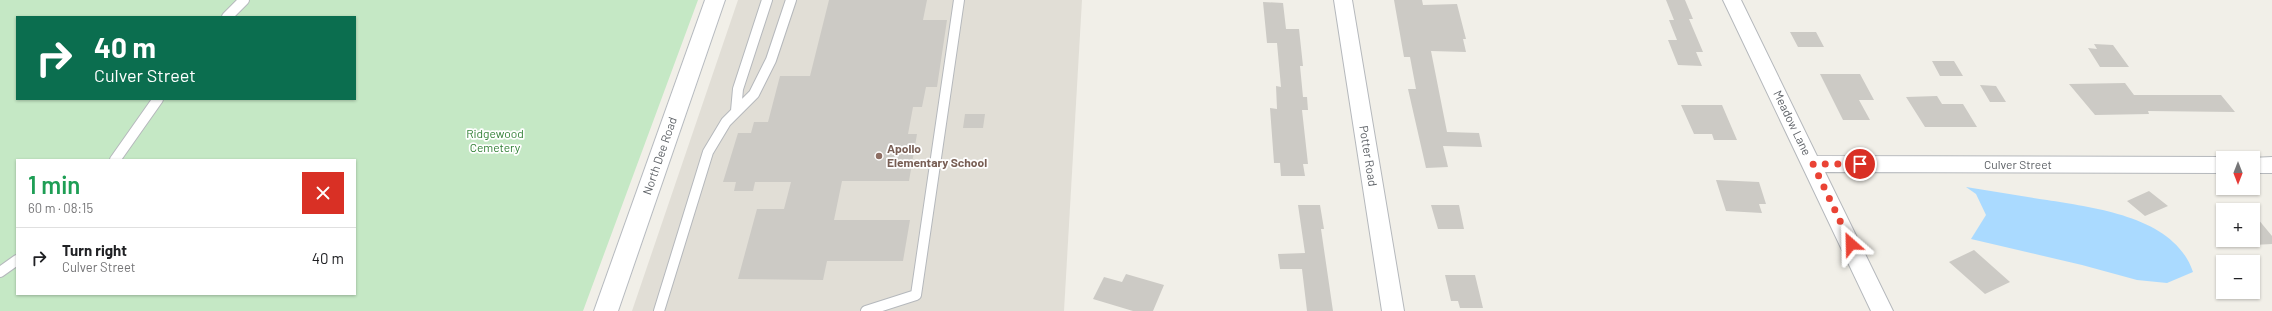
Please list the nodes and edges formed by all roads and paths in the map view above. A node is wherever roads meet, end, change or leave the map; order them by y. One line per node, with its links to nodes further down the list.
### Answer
1 (244, 0): 8 (lane)
2 (715, 0): 18 (street, North Dee Road)
3 (767, 0): 10 (lane)
4 (791, 0): 10 (lane)
5 (959, 0): 20 (lane)
6 (1343, 0): 21 (street, Potter Road)
7 (1732, 0): 12 (street, Meadow Lane)
8 (228, 16)
9 (157, 100): 11 (lane)
10 (736, 111): 19 (lane)
11 (116, 159)
12 (1813, 164): 13 (street, Culver Street); 22 (street, Meadow Lane)
13 (2216, 165)
14 (2260, 165): 15 (street)
15 (2272, 166)
16 (16, 261): 17 (lane)
17 (0, 272)
18 (606, 311)
19 (659, 311)
20 (866, 311)
21 (1394, 311)
22 (1882, 311)

